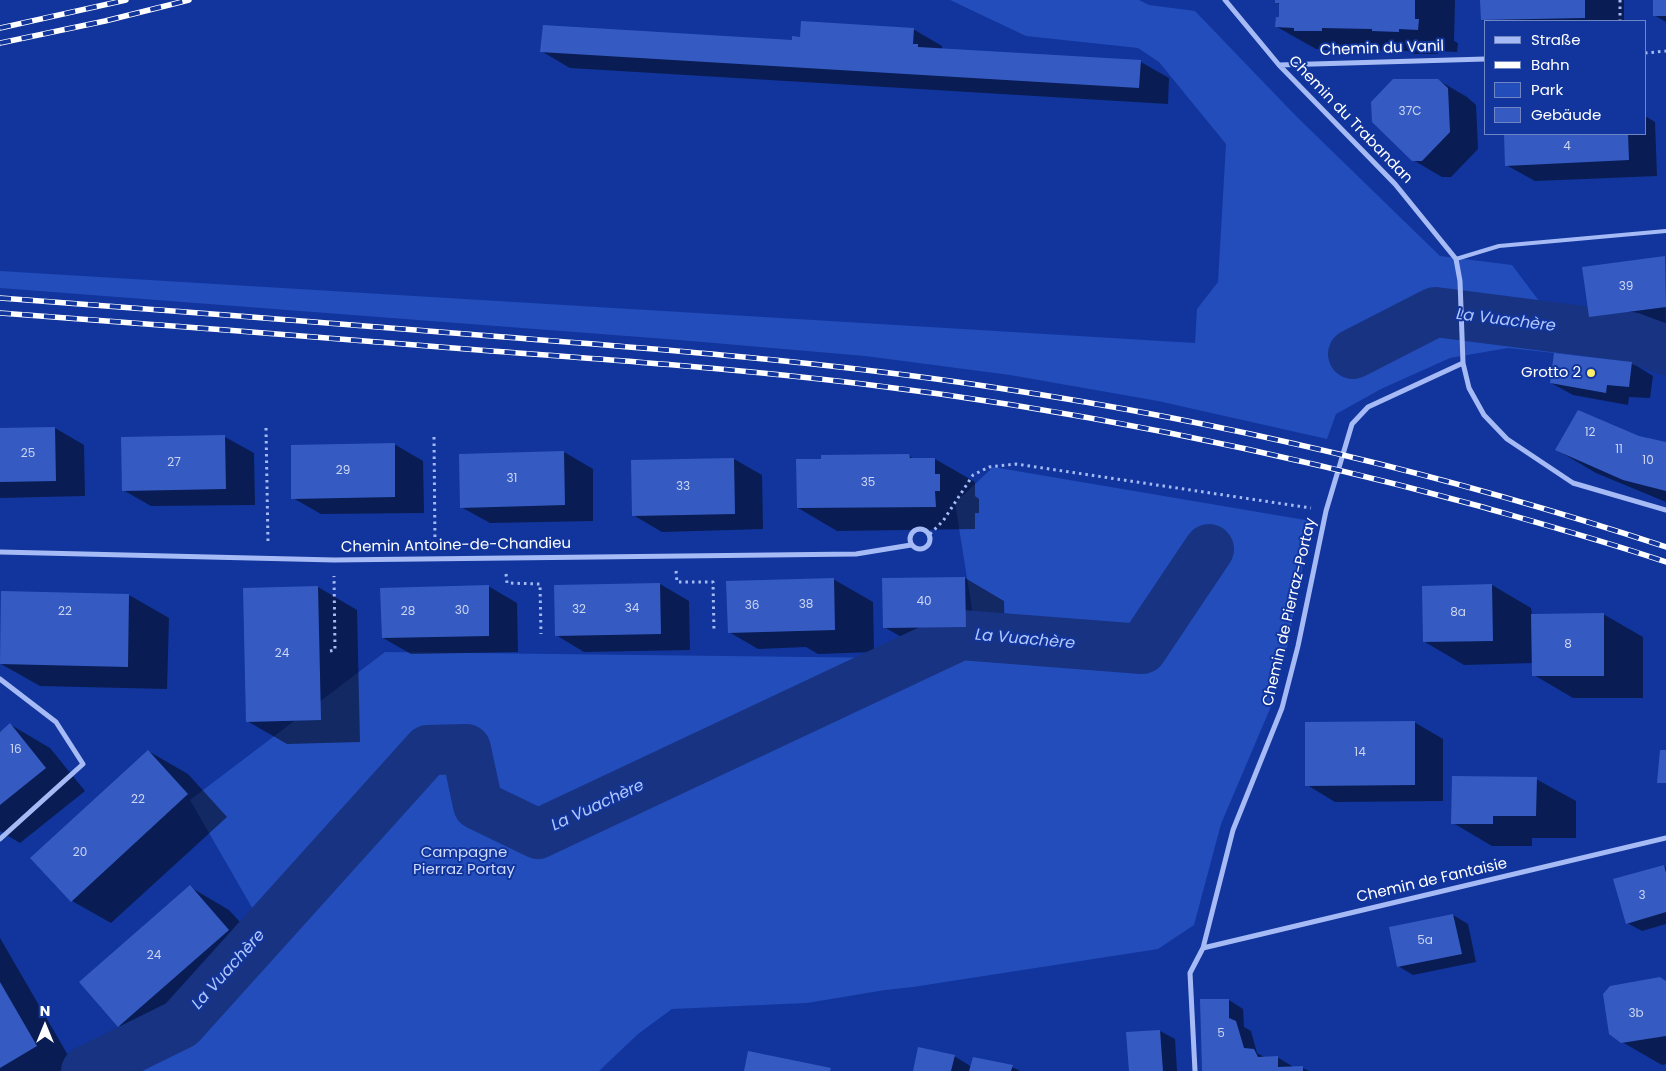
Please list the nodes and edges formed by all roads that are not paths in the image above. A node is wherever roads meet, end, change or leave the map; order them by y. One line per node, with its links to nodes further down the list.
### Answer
1 (1225, 0): 3 (street, Chemin du Trabandan)
2 (1484, 59): 3 (street, Chemin du Vanil)
3 (1280, 65): 5 (street, Chemin du Trabandan)
4 (1666, 231): 5 (lane)
5 (1456, 259): 6 (street, Chemin du Trabandan)
6 (1463, 363): 7 (street, Chemin du Trabandan); 13 (street, Chemin de Pierraz-Portay)
7 (1666, 510)
8 (911, 545): 8 (street, Chemin Antoine-de-Chandieu); 9 (street, Chemin Antoine-de-Chandieu)
9 (0, 552)
10 (0, 678): 12 (street)
11 (1666, 838): 13 (street, Chemin de Fantaisie)
12 (0, 839)
13 (1203, 948): 14 (street, Chemin de Pierraz-Portay)
14 (1195, 1071)

